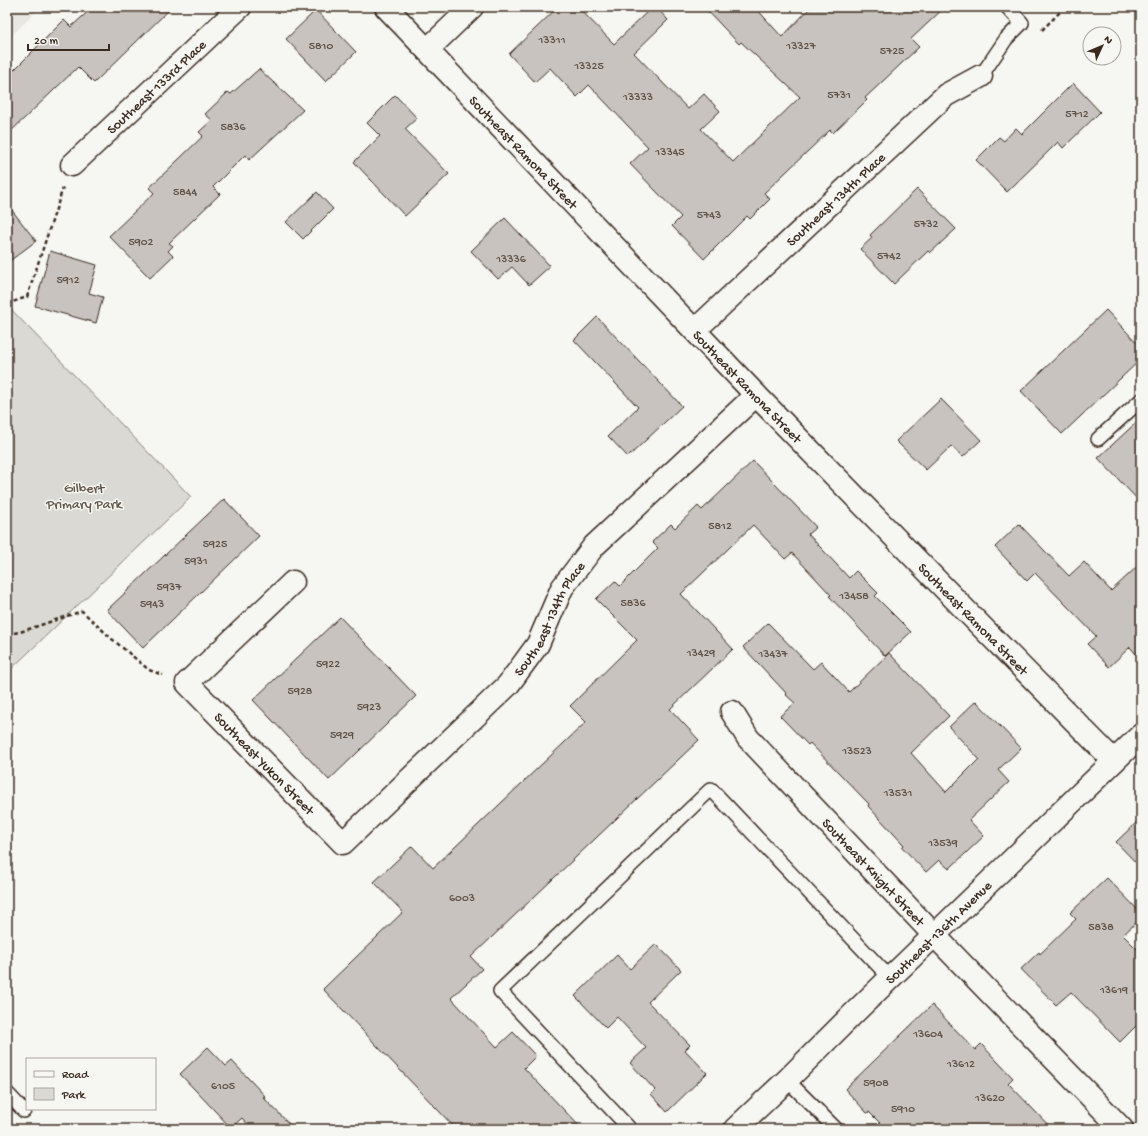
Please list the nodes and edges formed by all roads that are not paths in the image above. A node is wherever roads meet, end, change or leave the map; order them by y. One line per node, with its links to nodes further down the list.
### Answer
1 (240, 7): 7 (street, Southeast 133rd Place)
2 (386, 7): 5 (street, Southeast Ramona Street)
3 (472, 7): 5 (street)
4 (1007, 7): 6 (lane)
5 (427, 50): 8 (street, Southeast Ramona Street)
6 (981, 76): 8 (street, Southeast 134th Place)
7 (72, 165)
8 (695, 330): 9 (street, Southeast Ramona Street)
9 (756, 395): 15 (street, Southeast Ramona Street); 16 (street, Southeast 134th Place)
10 (1141, 400): 11 (lane)
11 (1098, 439)
12 (292, 582): 16 (street, Southeast Yukon Street)
13 (732, 712): 17 (street, Southeast Knight Street)
14 (1141, 735): 15 (street, Southeast 136th Avenue)
15 (1114, 761): 17 (street, Southeast 136th Avenue)
16 (343, 843)
17 (934, 935): 18 (street, Southeast 136th Avenue); 25 (street, Southeast Knight Street)
18 (890, 978): 19 (street, Southeast 136th Avenue); 22 (lane)
19 (787, 1080): 23 (street, Southeast 136th Avenue); 24 (lane)
20 (7, 1093): 21 (lane)
21 (24, 1111)
22 (630, 1129)
23 (735, 1129)
24 (836, 1129)
25 (1122, 1129)

